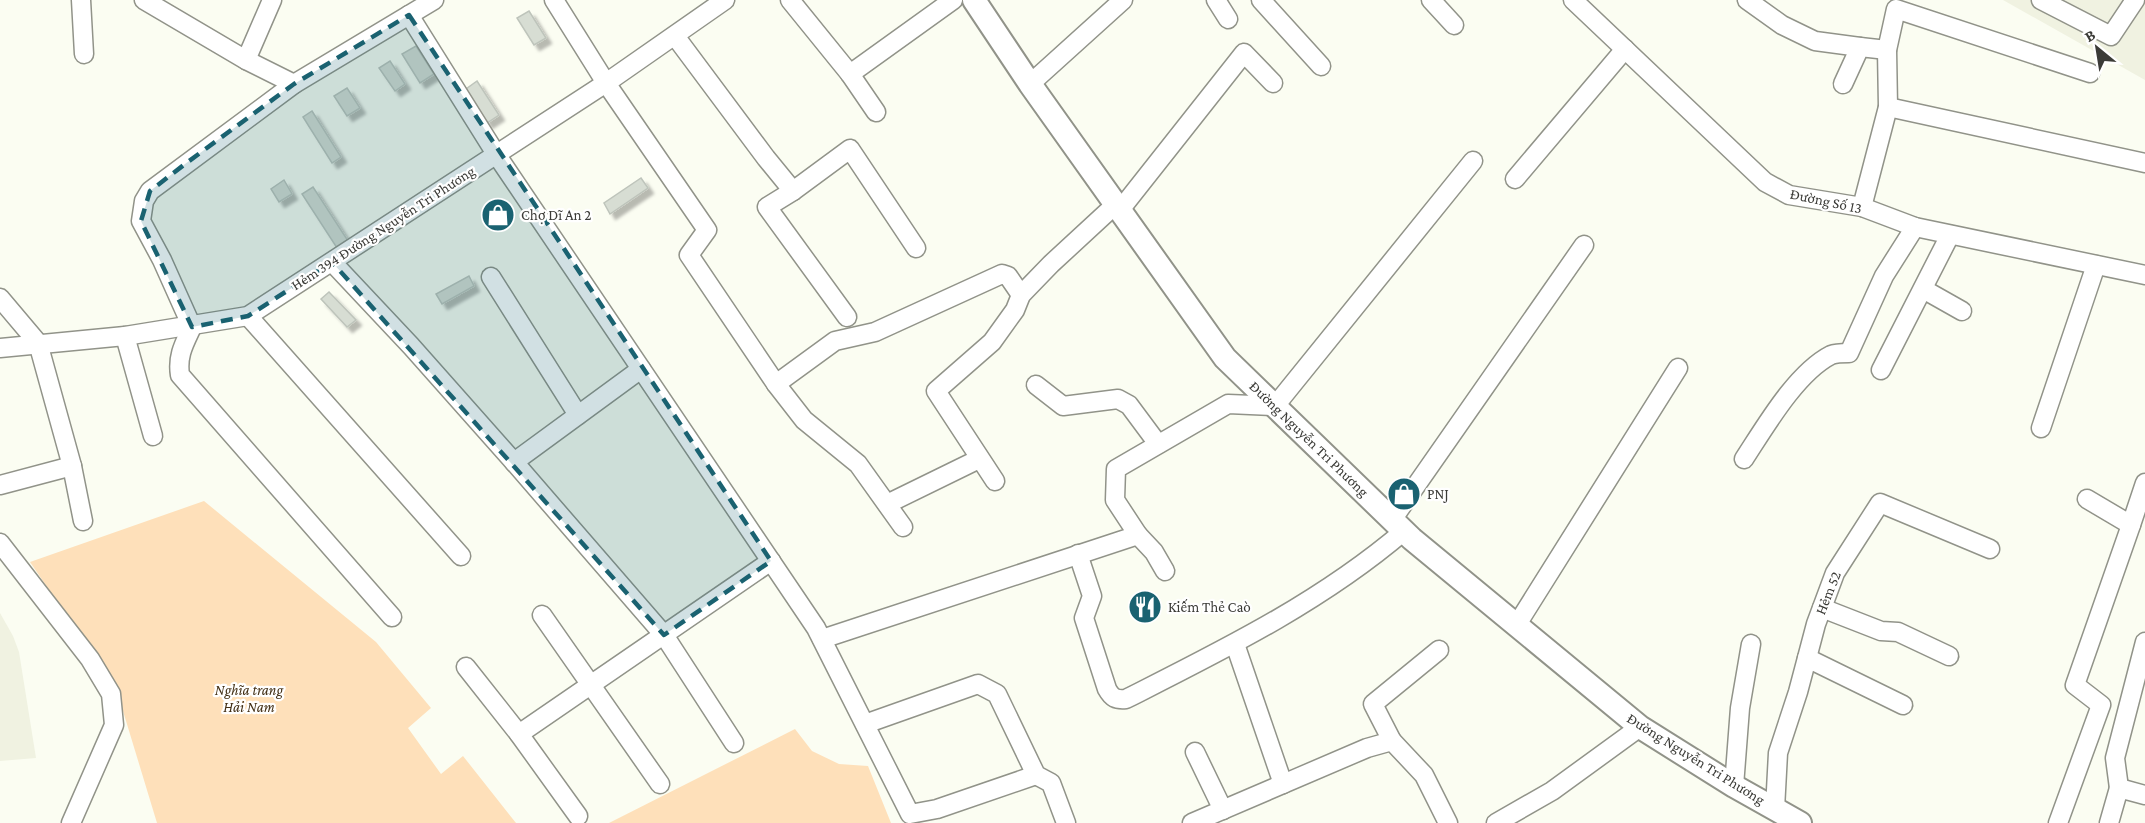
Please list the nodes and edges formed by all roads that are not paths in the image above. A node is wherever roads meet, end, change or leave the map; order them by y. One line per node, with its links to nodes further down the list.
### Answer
1 (81, 0): 26 (street)
2 (272, 0): 27 (street)
3 (434, 0): 19 (street)
4 (554, 0): 31 (street)
5 (725, 0): 22 (street, Hẻm 394 Đường Nguyễn Tri Phương)
6 (790, 0): 30 (street)
7 (953, 0): 30 (street)
8 (974, 0): 34 (main road, Đường Nguyễn Tri Phương)
9 (1123, 0): 34 (street)
10 (1216, 0): 20 (street)
11 (1261, 0): 28 (street)
12 (1431, 0): 21 (street)
13 (1573, 0): 24 (street, Đường Số 13)
14 (1747, 0): 23 (street)
15 (2041, 0): 16 (street)
16 (2135, 0)
17 (155, 3): 27 (street)
18 (1897, 4): 25 (street); 29 (street)
19 (409, 15): 33 (street); 38 (street)
20 (1228, 19)
21 (1454, 25)
22 (675, 36): 31 (street, Hẻm 394 Đường Nguyễn Tri Phương); 42 (street)
23 (1860, 47): 25 (street); 35 (street)
24 (1625, 49): 41 (street); 44 (street, Đường Số 13)
25 (1887, 51): 36 (street)
26 (84, 54)
27 (246, 60): 33 (street)
28 (1321, 66)
29 (2090, 73)
30 (850, 74): 37 (street)
31 (606, 83): 38 (street, Hẻm 394 Đường Nguyễn Tri Phương); 66 (street)
32 (1273, 83): 43 (street)
33 (294, 84): 59 (street)
34 (1030, 84): 43 (main road, Đường Nguyễn Tri Phương)
35 (1843, 84)
36 (1888, 107): 40 (street); 44 (street)
37 (876, 112)
38 (496, 154): 49 (street, Hẻm 394 Đường Nguyễn Tri Phương); 64 (street)
39 (1473, 161): 68 (street)
40 (2145, 163)
41 (1515, 179)
42 (793, 191): 48 (street); 58 (street)
43 (1118, 207): 54 (street); 68 (main road, Đường Nguyễn Tri Phương)
44 (1862, 207): 45 (street, Đường Số 13)
45 (1915, 227): 46 (street, Đường Số 13); 74 (street)
46 (1950, 235): 50 (street, Đường Số 13); 53 (street)
47 (1584, 245): 83 (street)
48 (916, 248)
49 (332, 262): 57 (street, Hẻm 394 Đường Nguyễn Tri Phương); 75 (street)
50 (2096, 265): 51 (street, Đường Số 13); 70 (street)
51 (2145, 275)
52 (491, 278): 69 (street)
53 (1923, 289): 56 (street); 65 (street)
54 (1021, 296): 66 (street); 73 (street)
55 (0, 298): 61 (street)
56 (1962, 311)
57 (248, 316): 59 (street, Hẻm 394 Đường Nguyễn Tri Phương); 90 (street)
58 (848, 317)
59 (192, 327): 60 (street, Hẻm 394 Đường Nguyễn Tri Phương); 95 (street)
60 (124, 336): 61 (street, Hẻm 394 Đường Nguyễn Tri Phương); 71 (street)
61 (38, 343): 62 (street, Hẻm 394 Đường Nguyễn Tri Phương); 76 (street)
62 (0, 348)
63 (1678, 368): 96 (street)
64 (641, 369): 69 (street); 91 (street)
65 (1881, 370)
66 (776, 384): 81 (street)
67 (1036, 384): 72 (street)
68 (1275, 406): 72 (street); 83 (main road, Đường Nguyễn Tri Phương)
69 (578, 415): 75 (street)
70 (2041, 428)
71 (153, 436)
72 (1158, 444): 86 (street)
73 (979, 459): 77 (street); 81 (street)
74 (1744, 459)
75 (514, 462): 97 (street)
76 (72, 466): 79 (street); 82 (street)
77 (995, 481)
78 (2145, 483): 84 (street)
79 (0, 485)
80 (2088, 499): 84 (street)
81 (887, 504): 85 (street)
82 (82, 521)
83 (1398, 525): 96 (main road, Đường Nguyễn Tri Phương); 100 (street)
84 (2131, 525): 131 (street)
85 (903, 526)
86 (1138, 535): 89 (street); 92 (street)
87 (0, 543): 125 (street)
88 (1990, 549): 93 (street, Hẻm 52)
89 (1078, 554): 98 (street); 100 (street)
90 (461, 556)
91 (771, 561): 97 (street); 98 (street)
92 (1165, 571)
93 (1822, 608): 103 (street); 104 (street, Hẻm 52)
94 (542, 615): 106 (street)
95 (392, 617)
96 (1516, 626): 109 (main road, Đường Nguyễn Tri Phương)
97 (664, 635): 106 (street); 112 (street)
98 (822, 639): 108 (street)
99 (2145, 642): 118 (street)
100 (1235, 644): 116 (street)
101 (1751, 644): 117 (street)
102 (1439, 650): 111 (street)
103 (1949, 656)
104 (1807, 658): 107 (street); 120 (street, Hẻm 52)
105 (466, 668): 110 (street)
106 (591, 684): 110 (street); 115 (street)
107 (1903, 705)
108 (865, 724): 114 (street); 123 (street)
109 (1640, 727): 117 (main road, Đường Nguyễn Tri Phương); 124 (street)
110 (519, 734): 122 (street)
111 (1392, 741): 116 (street); 128 (street)
112 (734, 743)
113 (1195, 752): 121 (street)
114 (1036, 775): 123 (street); 126 (street)
115 (660, 784)
116 (1283, 784): 121 (street)
117 (1734, 786): 120 (main road, Đường Nguyễn Tri Phương)
118 (2119, 788): 119 (street); 132 (street)
119 (2145, 795)
120 (1775, 809): 130 (main road, Đường Nguyễn Tri Phương)
121 (1223, 810): 127 (street)
122 (578, 816)
123 (940, 816)
124 (1515, 819): 129 (street)
125 (71, 823)
126 (1066, 823)
127 (1192, 823)
128 (1448, 823)
129 (1496, 823)
130 (1800, 823)
131 (2058, 823)
132 (2109, 823)

